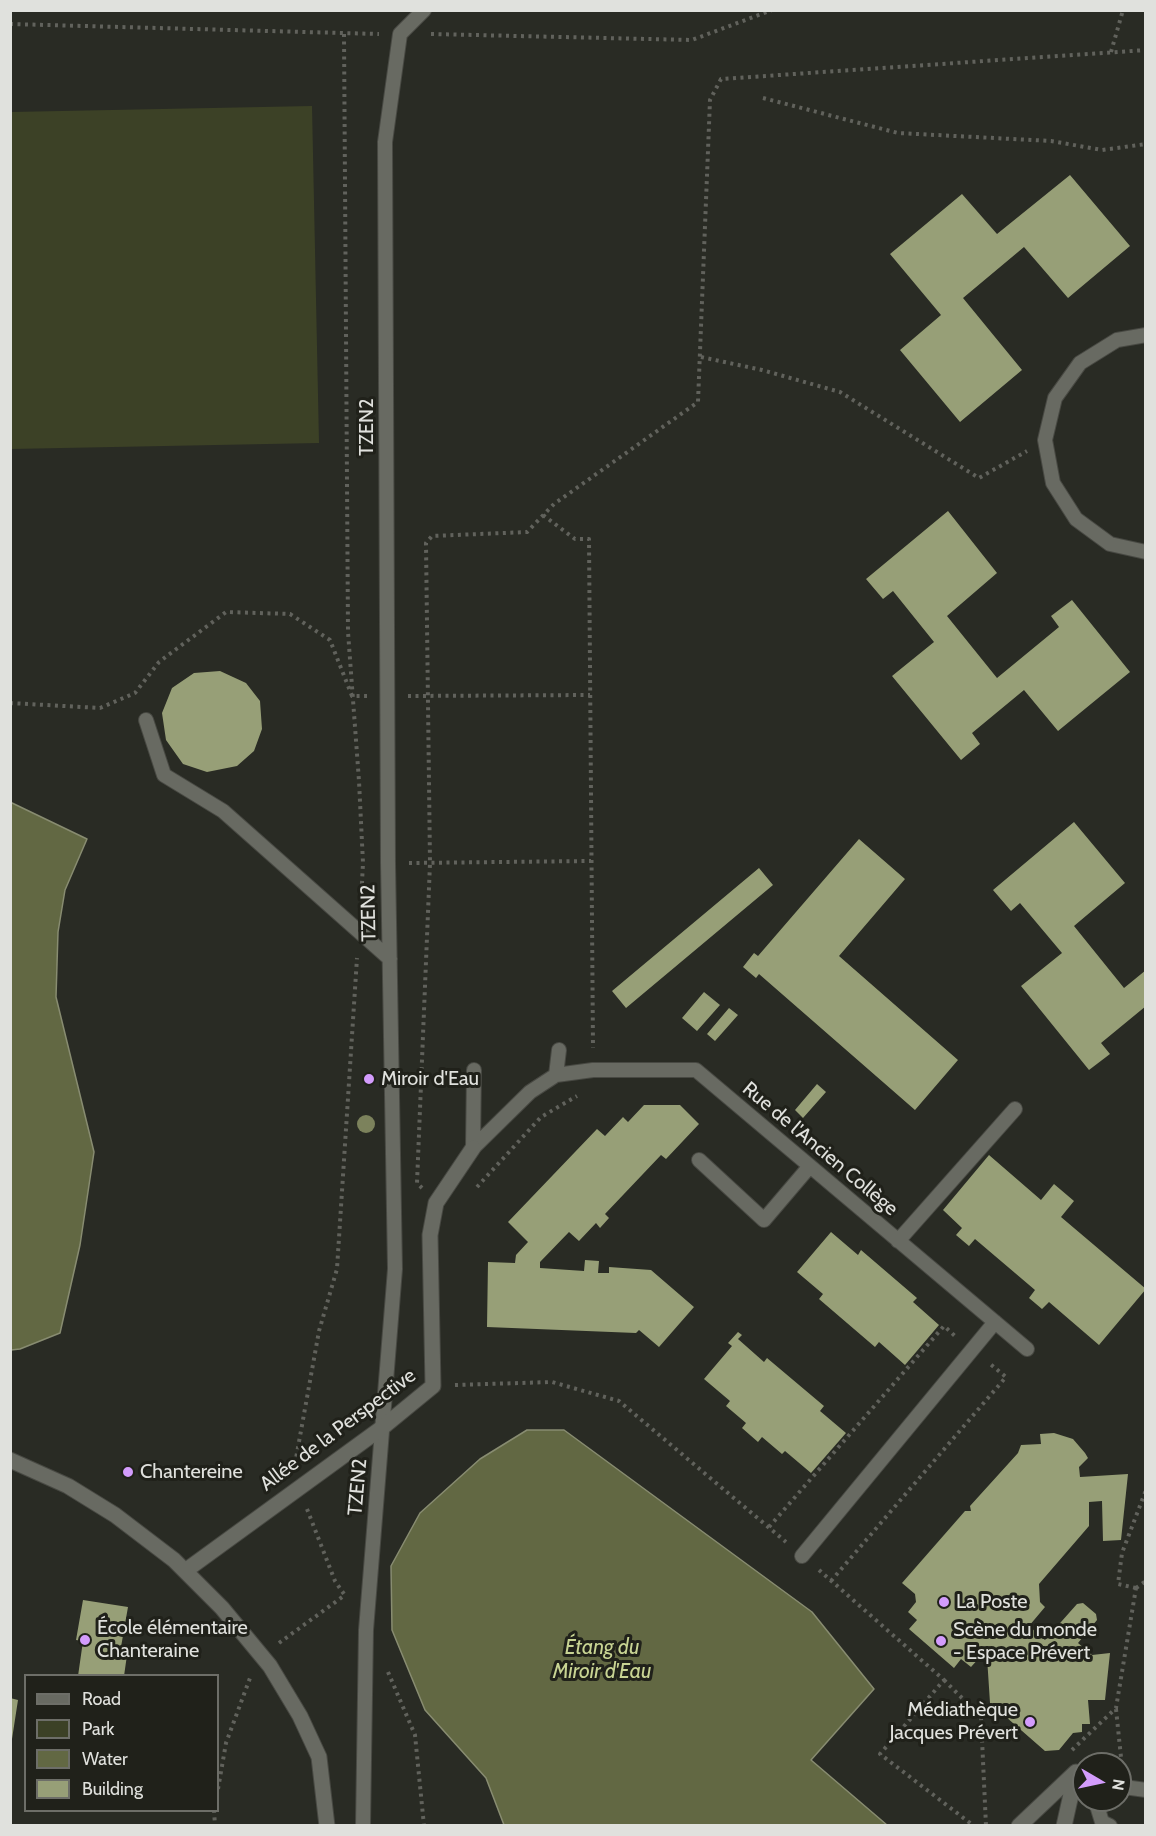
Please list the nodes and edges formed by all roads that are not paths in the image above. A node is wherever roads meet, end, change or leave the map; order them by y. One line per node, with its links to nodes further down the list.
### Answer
1 (424, 10): 5 (lane, TZEN2)
2 (1146, 335): 3 (lane)
3 (1146, 552)
4 (146, 720): 5 (lane)
5 (390, 959): 16 (lane, TZEN2)
6 (559, 1050): 8 (lane)
7 (474, 1070): 10 (lane)
8 (556, 1074): 10 (lane, Allée de la Perspective); 12 (lane, Rue de l'Ancien Collège)
9 (1015, 1109): 13 (lane)
10 (473, 1148): 16 (street, Allée de la Perspective)
11 (699, 1161): 12 (lane)
12 (810, 1166): 13 (lane, Rue de l'Ancien Collège)
13 (898, 1241): 14 (lane, Rue de l'Ancien Collège)
14 (995, 1322): 15 (lane, Rue de l'Ancien Collège); 18 (lane)
15 (1027, 1349)
16 (383, 1426): 19 (street, Allée de la Perspective); 22 (lane, TZEN2)
17 (10, 1460): 19 (street)
18 (802, 1556)
19 (186, 1571): 21 (street)
20 (1099, 1812): 25 (lane)
21 (327, 1826)
22 (363, 1826)
23 (1019, 1826): 24 (street)
24 (1064, 1826)
25 (1110, 1826)

